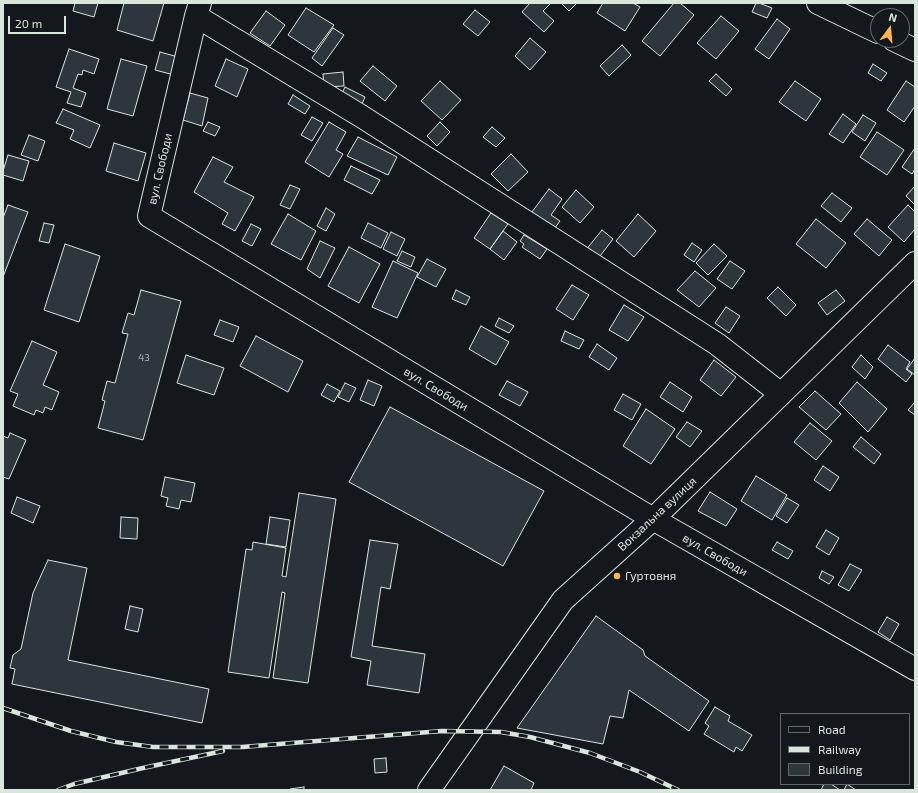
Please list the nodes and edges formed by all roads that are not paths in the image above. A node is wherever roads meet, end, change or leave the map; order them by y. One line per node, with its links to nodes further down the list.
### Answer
1 (818, 3): 3 (street)
2 (198, 10): 5 (street); 6 (street, вул. Свободи)
3 (870, 28)
4 (915, 263): 5 (street, Вокзальна вулиця)
5 (781, 394): 6 (street, Вокзальна вулиця)
6 (653, 519): 7 (street, вул. Свободи); 8 (street, Вокзальна вулиця)
7 (915, 669)
8 (429, 790)

